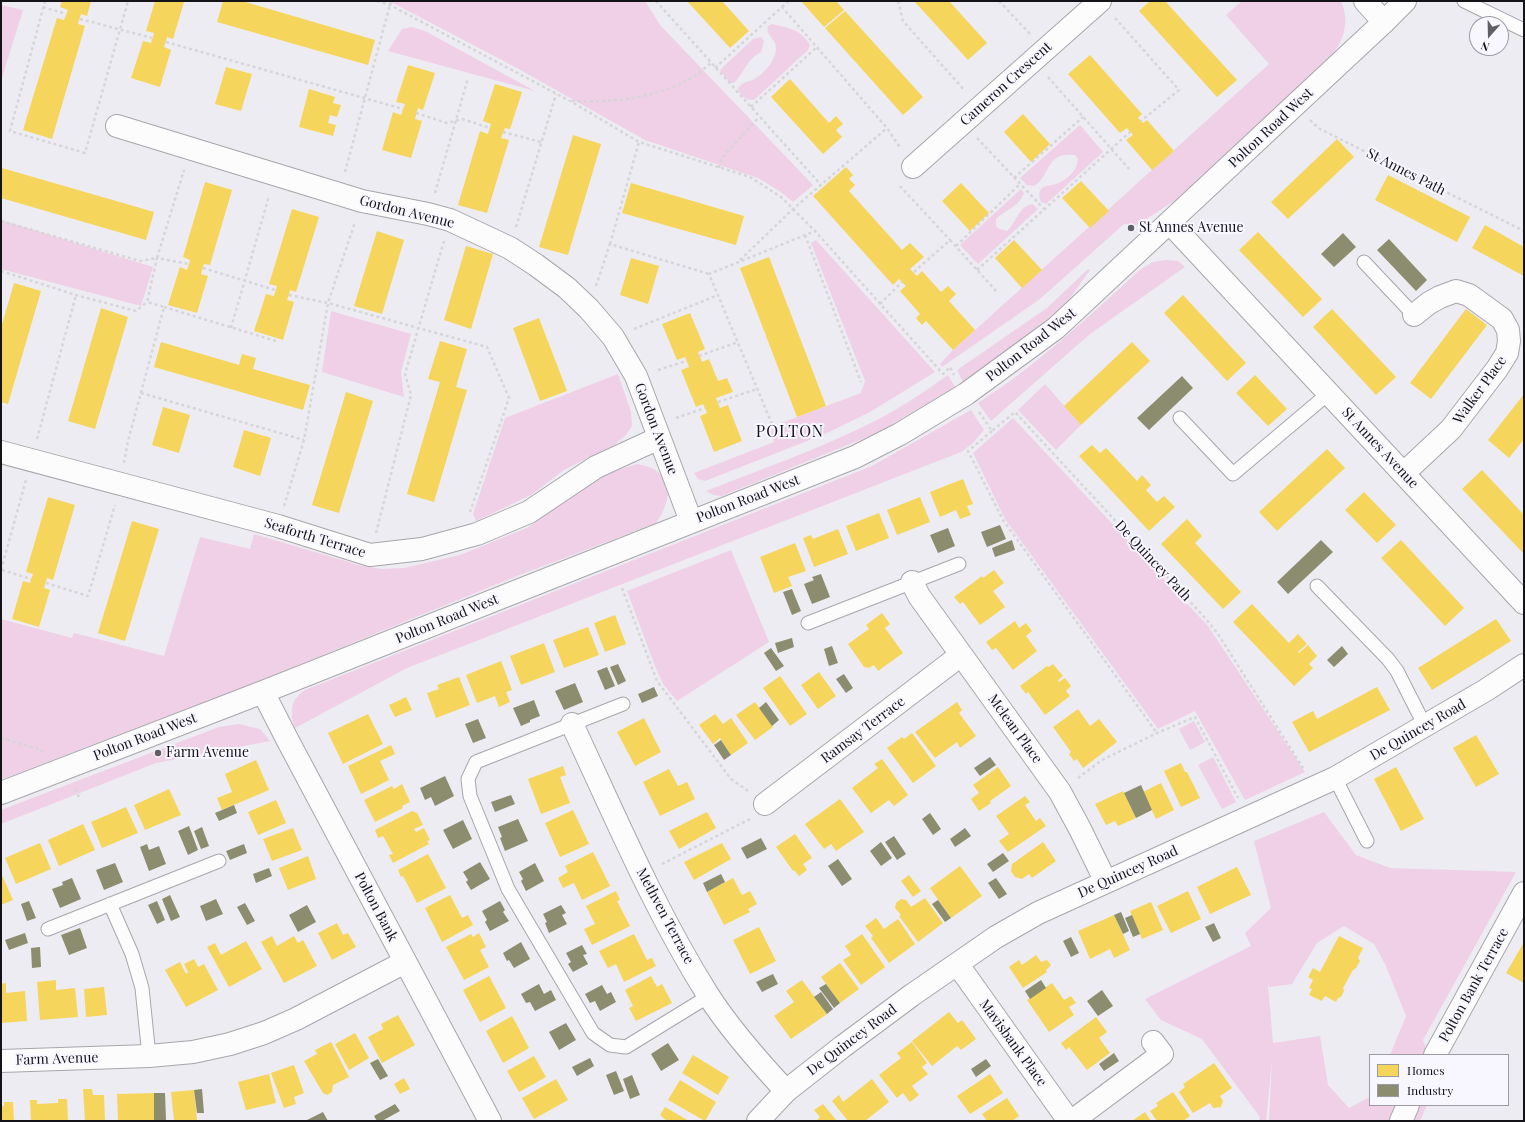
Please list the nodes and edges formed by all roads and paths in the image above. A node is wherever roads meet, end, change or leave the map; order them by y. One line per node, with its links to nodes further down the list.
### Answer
1 (45, 1): 13 (path)
2 (128, 1): 19 (path)
3 (377, 1): 12 (path)
4 (391, 1): 12 (path)
5 (656, 1): 25 (path)
6 (789, 1): 14 (path)
7 (898, 1): 33 (path)
8 (999, 1): 24 (path)
9 (1365, 1): 18 (street)
10 (1405, 1): 18 (street, Polton Road West)
11 (1464, 1): 20 (lane)
12 (390, 5): 28 (path); 29 (path)
13 (43, 7): 16 (path); 19 (path)
14 (782, 7): 23 (path); 26 (path)
15 (1105, 7): 24 (street, Cameron Crescent); 39 (path)
16 (66, 14)
17 (80, 19): 19 (path)
18 (1384, 22): 31 (street, Polton Road West)
19 (120, 29): 21 (path)
20 (1524, 30)
21 (152, 38)
22 (166, 42): 29 (path)
23 (817, 47): 32 (path); 43 (path)
24 (1039, 55): 33 (street, Cameron Crescent); 37 (path)
25 (711, 63): 26 (path); 30 (path)
26 (716, 68): 32 (path)
27 (468, 78): 38 (path)
28 (556, 94): 30 (path); 46 (path)
29 (365, 97): 34 (path); 57 (path)
30 (570, 101): 47 (path)
31 (1295, 105): 64 (street, Polton Road West); 66 (path, St Annes Path)
32 (751, 107): 36 (path)
33 (979, 108): 40 (street, Cameron Crescent)
34 (403, 109)
35 (416, 113): 38 (path)
36 (759, 117): 51 (path); 56 (path)
37 (1083, 117): 49 (path); 54 (path)
38 (456, 121): 42 (path); 61 (path)
39 (1141, 121)
40 (962, 123): 50 (street, Cameron Crescent); 54 (path)
41 (117, 126): 48 (street, Gordon Avenue)
42 (490, 128)
43 (887, 128): 50 (path); 56 (path)
44 (503, 132): 46 (path)
45 (1130, 132): 49 (path)
46 (541, 142): 71 (path)
47 (639, 142): 51 (path); 69 (path)
48 (190, 148): 53 (street, Gordon Avenue); 72 (path)
49 (1111, 149): 52 (path); 60 (path)
50 (913, 167): 68 (path)
51 (718, 168): 59 (path)
52 (1129, 170)
53 (275, 174): 57 (street, Gordon Avenue); 81 (path)
54 (1014, 178): 55 (path)
55 (1020, 184): 60 (path); 70 (path)
56 (821, 185): 59 (path)
57 (339, 194): 58 (street, Gordon Avenue)
58 (362, 201): 61 (street, Gordon Avenue); 89 (path)
59 (793, 209): 65 (path); 73 (path)
60 (1044, 209): 77 (path)
61 (428, 214): 62 (street, Gordon Avenue)
62 (450, 220): 71 (street, Gordon Avenue); 95 (path)
63 (1, 221): 72 (path)
64 (1170, 223): 105 (street, St Annes Avenue); 106 (street, Polton Road West)
65 (815, 231): 67 (path); 90 (path)
66 (1524, 232)
67 (805, 235): 73 (path); 102 (path)
68 (950, 240): 70 (path); 79 (path)
69 (610, 244): 80 (path); 92 (path)
70 (956, 246): 77 (path)
71 (510, 248): 92 (street, Gordon Avenue)
72 (157, 258): 75 (path); 88 (path)
73 (738, 262): 80 (path)
74 (1364, 262): 93 (lane)
75 (189, 264)
76 (203, 268): 81 (path)
77 (977, 270): 84 (path)
78 (1, 271): 86 (path)
79 (914, 272)
80 (709, 274): 87 (path)
81 (244, 280): 83 (path); 94 (path)
82 (902, 282): 90 (path)
83 (275, 290)
84 (997, 292)
85 (289, 294): 89 (path)
86 (76, 295): 88 (path); 115 (path)
87 (718, 295): 96 (path); 98 (path)
88 (147, 302): 91 (path)
89 (328, 303): 95 (path); 113 (path)
90 (880, 304): 106 (path)
91 (164, 308): 94 (path); 104 (path)
92 (589, 309): 96 (street, Gordon Avenue)
93 (1414, 315): 116 (street, Walker Place)
94 (231, 328): 97 (path)
95 (419, 329): 120 (path); 121 (path)
96 (613, 337): 101 (street, Gordon Avenue)
97 (276, 341)
98 (738, 342): 99 (path); 103 (path)
99 (699, 356)
100 (686, 361): 101 (path)
101 (636, 376): 112 (street, Gordon Avenue)
102 (860, 382)
103 (757, 388): 107 (path); 110 (path)
104 (141, 393): 113 (path); 117 (path)
105 (1329, 393): 109 (lane); 116 (street, St Annes Avenue)
106 (966, 394): 111 (path); 118 (street, Polton Road West)
107 (718, 402)
108 (705, 408): 112 (path)
109 (1180, 418)
110 (772, 424)
111 (992, 431): 137 (path); 139 (path, De Quincey Path)
112 (657, 432): 118 (street, Gordon Avenue); 120 (street, Seaforth Terrace)
113 (304, 440): 119 (path)
114 (1, 452): 115 (street, Seaforth Terrace)
115 (31, 460): 117 (street, Seaforth Terrace); 123 (path)
116 (1404, 473): 129 (street, St Annes Avenue)
117 (121, 484): 119 (street, Seaforth Terrace); 126 (path)
118 (691, 521): 133 (street, Polton Road West)
119 (278, 526): 121 (street, Seaforth Terrace)
120 (477, 534): 121 (street, Seaforth Terrace)
121 (370, 555)
122 (958, 564): 125 (lane)
123 (1, 570): 124 (path)
124 (31, 579)
125 (912, 582): 130 (lane); 131 (street, Mclean Place)
126 (46, 583)
127 (1316, 586): 136 (lane)
128 (622, 588): 142 (path)
129 (1524, 602)
130 (808, 623)
131 (961, 655): 140 (street, Mclean Place); 142 (street, Ramsay Terrace)
132 (1524, 665): 136 (street, De Quincey Road)
133 (263, 692): 141 (street, Polton Road West); 151 (street, Polton Bank)
134 (622, 704): 135 (lane)
135 (572, 724): 146 (street, Methven Terrace); 153 (lane)
136 (1425, 726): 138 (street, De Quincey Road)
137 (1157, 733): 140 (path); 143 (path)
138 (1335, 778): 139 (street, De Quincey Road); 144 (lane)
139 (1316, 787): 143 (street, De Quincey Road)
140 (1060, 792): 147 (street, Mclean Place)
141 (1, 793)
142 (765, 804): 146 (path)
143 (1248, 817): 147 (street, De Quincey Road)
144 (1367, 841)
145 (219, 861): 149 (lane)
146 (642, 874): 153 (street, Methven Terrace)
147 (1106, 882): 152 (street, De Quincey Road)
148 (1524, 894): 155 (street, Polton Bank Terrace)
149 (110, 904): 150 (lane); 156 (lane)
150 (48, 929)
151 (405, 962): 156 (street, Farm Avenue); 160 (street, Polton Bank)
152 (958, 965): 158 (street, De Quincey Road); 162 (street, Mavisbank Place)
153 (709, 996): 158 (street, Methven Terrace)
154 (1153, 1042): 162 (street, Mavisbank Place)
155 (1436, 1054)
156 (149, 1056): 157 (street, Farm Avenue)
157 (1, 1061)
158 (786, 1091): 161 (street, De Quincey Road)
159 (1408, 1106): 163 (street)
160 (490, 1121)
161 (758, 1121)
162 (1070, 1121)
163 (1401, 1121)

